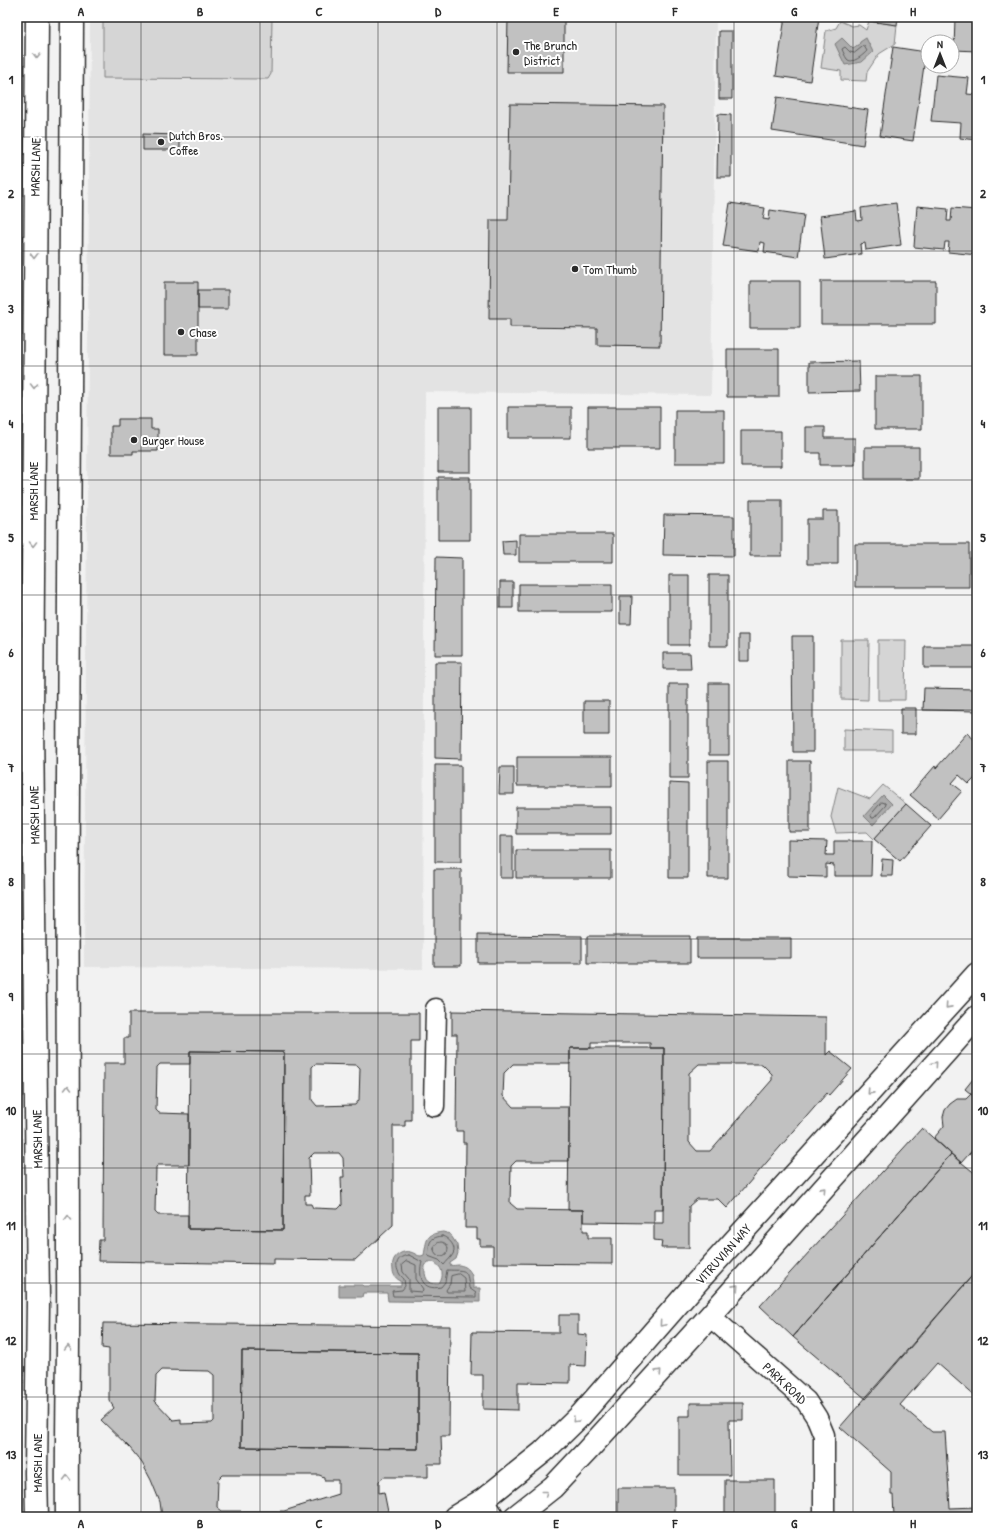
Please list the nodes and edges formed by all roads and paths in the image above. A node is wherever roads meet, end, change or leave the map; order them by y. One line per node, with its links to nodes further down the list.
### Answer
1 (37, 17): 4 (main road, MARSH LANE, one-way to 4)
2 (72, 17): 3 (main road)
3 (70, 233): 4 (main road); 6 (main road)
4 (35, 234): 5 (main road, MARSH LANE, one-way to 5)
5 (32, 719): 6 (main road); 8 (main road, MARSH LANE)
6 (67, 721): 9 (main road)
7 (977, 974): 13 (main road, VITRUVIAN WAY, one-way to 13)
8 (36, 979): 9 (main road); 14 (main road, MARSH LANE)
9 (67, 979): 15 (main road, one-way to 9)
10 (436, 1009): 12 (street)
11 (977, 1017): 16 (main road, one-way to 11)
12 (434, 1106)
13 (687, 1294): 16 (main road); 17 (main road, VITRUVIAN WAY, one-way to 17)
14 (38, 1301): 15 (main road); 19 (main road, MARSH LANE)
15 (68, 1303): 18 (main road, one-way to 15)
16 (710, 1316): 21 (main road, one-way to 16); 22 (street, PARK ROAD)
17 (488, 1508): 20 (main road, VITRUVIAN WAY)
18 (68, 1515)
19 (37, 1517)
20 (455, 1517)
21 (515, 1517)
22 (824, 1517)

